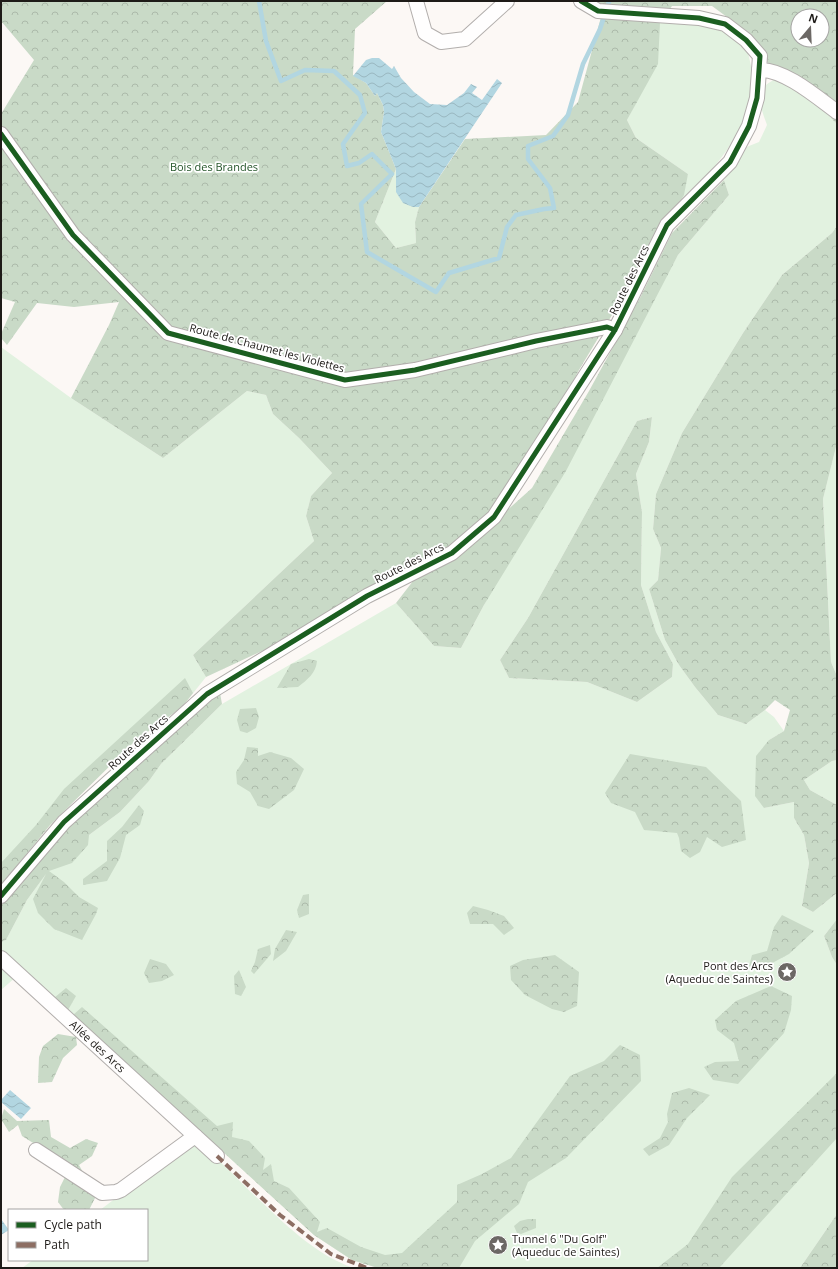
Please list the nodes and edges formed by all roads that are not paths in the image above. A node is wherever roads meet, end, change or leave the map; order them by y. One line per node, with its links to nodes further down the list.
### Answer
1 (416, 1): 2 (street)
2 (507, 1)
3 (581, 1): 4 (street, Route des Arcs)
4 (759, 70): 5 (street); 7 (street, Route des Arcs)
5 (837, 112)
6 (1, 134): 7 (street, Route de Chaumet les Violettes)
7 (615, 330): 8 (street, Route des Arcs)
8 (1, 896)
9 (1, 958): 10 (street, Allée des Arcs)
10 (195, 1136): 11 (street); 12 (street, Allée des Arcs)
11 (36, 1150)
12 (217, 1156)

